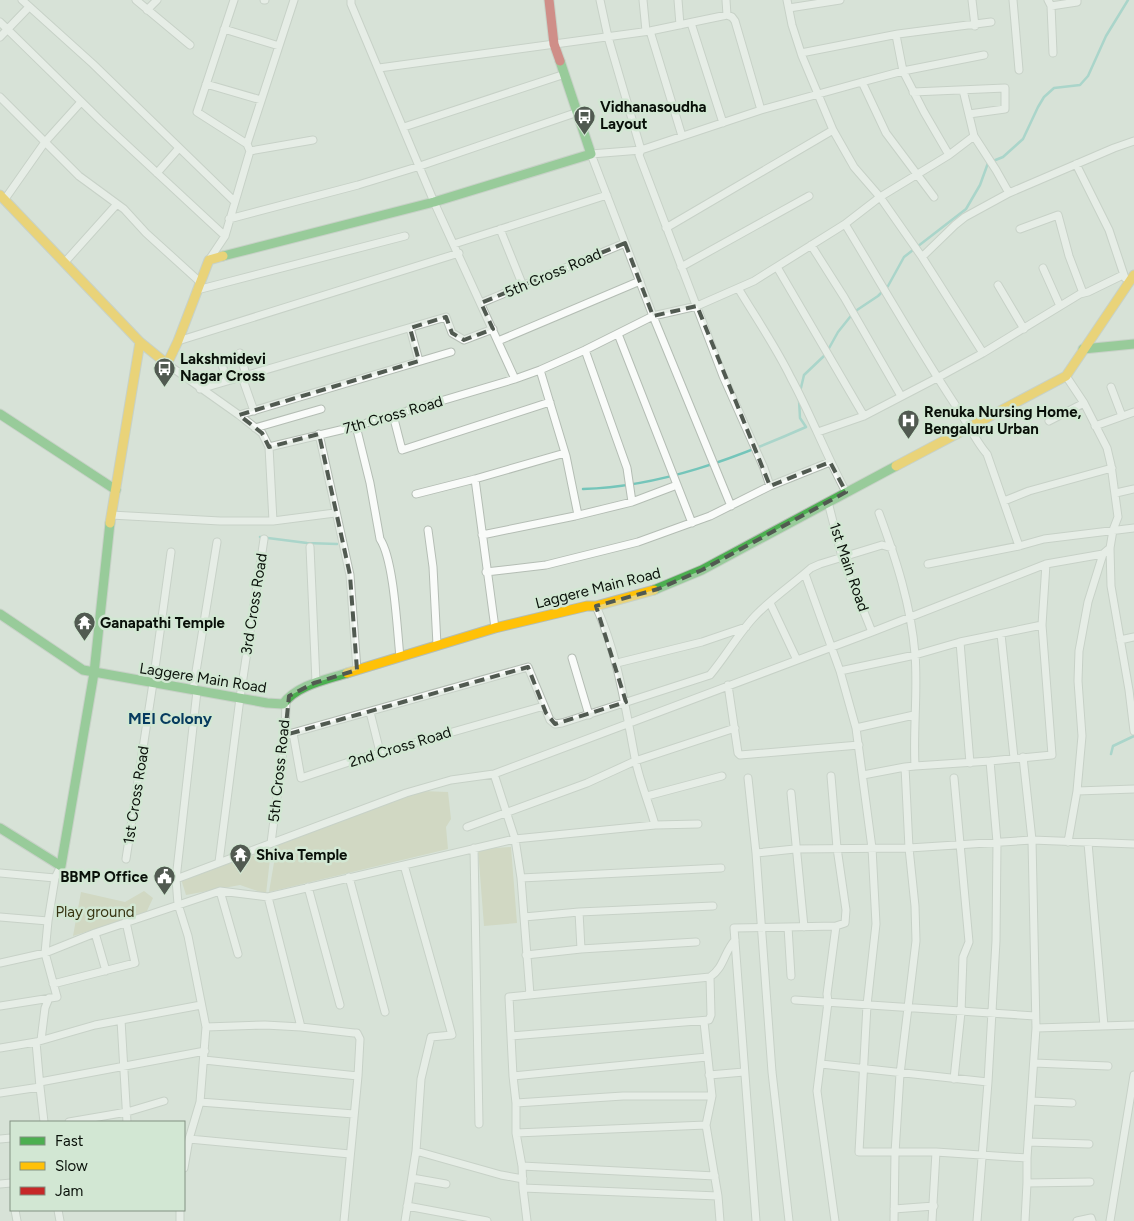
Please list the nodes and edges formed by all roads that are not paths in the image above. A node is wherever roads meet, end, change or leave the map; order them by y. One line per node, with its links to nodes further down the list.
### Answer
1 (22, 0): 18 (street)
2 (136, 0): 19 (street)
3 (157, 0): 19 (street)
4 (234, 0): 27 (street)
5 (294, 0): 34 (street)
6 (351, 0): 38 (street)
7 (549, 0): 32 (street)
8 (600, 0): 30 (street)
9 (643, 0): 28 (street)
10 (678, 0): 24 (street)
11 (726, 0): 20 (street)
12 (840, 0): 17 (street)
13 (972, 0): 25 (street)
14 (1013, 0): 39 (street)
15 (1077, 0): 16 (street)
16 (1049, 3): 36 (street)
17 (788, 4): 35 (street)
18 (29, 7): 26 (street); 62 (street)
19 (147, 10): 33 (street)
20 (727, 15): 22 (street); 50 (street)
21 (0, 22): 26 (street)
22 (691, 22): 24 (street); 53 (street)
23 (991, 22): 25 (street)
24 (680, 25): 28 (street)
25 (975, 26): 29 (street)
26 (7, 29): 31 (street); 49 (street)
27 (224, 29): 34 (street); 43 (street)
28 (648, 31): 30 (street); 56 (street)
29 (896, 34): 35 (street); 40 (street)
30 (608, 36): 32 (street); 63 (street)
31 (0, 37)
32 (554, 44): 38 (street); 41 (street)
33 (190, 45)
34 (279, 46): 48 (street)
35 (801, 53): 46 (street)
36 (1052, 53)
37 (984, 55): 40 (street)
38 (379, 68): 54 (street)
39 (1019, 70)
40 (903, 71): 42 (street); 45 (street)
41 (565, 74): 51 (street); 54 (street)
42 (862, 82): 46 (street); 70 (street)
43 (206, 84): 48 (street); 61 (street)
44 (963, 90): 45 (street); 52 (street); 52 (street)
45 (913, 92): 66 (street)
46 (817, 95): 50 (street); 55 (street)
47 (0, 97): 60 (street)
48 (261, 100): 61 (street)
49 (81, 102): 60 (street); 69 (street)
50 (761, 110): 53 (street)
51 (578, 112): 65 (street); 68 (street)
52 (969, 114): 57 (street)
53 (723, 122): 56 (street)
54 (404, 128): 68 (street)
55 (833, 130): 74 (street); 82 (street)
56 (682, 136): 63 (street)
57 (974, 136): 66 (street, 7th Cross Road); 71 (street)
58 (313, 140): 64 (street)
59 (1134, 141): 67 (street)
60 (46, 142): 76 (street); 79 (street)
61 (247, 144): 64 (street)
62 (179, 148): 69 (street); 77 (street)
63 (641, 150): 65 (street); 82 (street)
64 (250, 151): 77 (street)
65 (591, 154): 72 (street); 78 (street)
66 (949, 155): 70 (street, 7th Cross Road)
67 (1076, 164): 71 (street); 97 (street)
68 (420, 166): 78 (street); 80 (street)
69 (157, 173): 85 (street)
70 (917, 175): 74 (street, 7th Cross Road); 75 (street)
71 (1009, 193): 91 (street)
72 (607, 195): 83 (street); 87 (street)
73 (809, 196): 94 (street)
74 (880, 197): 81 (street, 7th Cross Road); 91 (street)
75 (934, 197)
76 (2, 200): 93 (street)
77 (234, 202): 80 (street)
78 (434, 202): 88 (street); 92 (street)
79 (117, 204): 93 (street); 100 (street)
80 (230, 219): 85 (street)
81 (845, 224): 89 (street, 7th Cross Road); 127 (street)
82 (666, 228): 94 (street)
83 (500, 229): 88 (street); 101 (street)
84 (1020, 229): 103 (street)
85 (225, 236): 92 (street)
86 (406, 236): 100 (street)
87 (625, 243): 98 (street); 101 (street, 5th Cross Road)
88 (454, 244): 90 (street)
89 (811, 246): 95 (street, 7th Cross Road); 132 (street)
90 (459, 253): 104 (street); 112 (street)
91 (922, 257): 120 (street)
92 (209, 260): 100 (street)
93 (65, 262): 114 (street)
94 (681, 267): 105 (street)
95 (777, 267): 102 (street, 7th Cross Road); 141 (street)
96 (1043, 268): 106 (street)
97 (1128, 277): 103 (street); 116 (street)
98 (640, 281): 107 (street); 113 (street)
99 (998, 284): 109 (street)
100 (198, 286): 112 (street)
101 (522, 286): 104 (street, 5th Cross Road)
102 (738, 288): 105 (street, 7th Cross Road); 148 (street)
103 (1083, 293): 106 (street)
104 (482, 304): 110 (street)
105 (697, 306): 107 (street, 7th Cross Road); 156 (street)
106 (1060, 306): 109 (street)
107 (653, 316): 111 (street, 7th Cross Road); 165 (street)
108 (410, 328): 110 (street); 122 (street); 125 (street)
109 (1024, 328): 120 (street)
110 (493, 329): 113 (street)
111 (618, 334): 117 (street, 7th Cross Road); 155 (street)
112 (178, 341): 123 (street)
113 (498, 341): 128 (street)
114 (140, 342): 123 (street); 157 (street)
115 (1134, 344): 116 (street)
116 (1083, 349): 126 (street)
117 (585, 350): 124 (street, 7th Cross Road); 163 (street)
118 (450, 352): 122 (street)
119 (240, 353): 125 (street)
120 (983, 353): 127 (street)
121 (220, 358): 129 (street)
122 (419, 361): 136 (street)
123 (167, 364): 131 (street)
124 (540, 370): 128 (street, 7th Cross Road); 133 (street)
125 (244, 376): 129 (street); 136 (street)
126 (1066, 376): 134 (street); 145 (street, Laggere Main Road)
127 (937, 378): 132 (street); 145 (street)
128 (515, 379): 140 (street, 7th Cross Road)
129 (227, 381): 131 (street)
130 (1111, 387): 142 (street)
131 (200, 389): 139 (street)
132 (902, 396): 141 (street)
133 (550, 402): 140 (street); 151 (street)
134 (1084, 403): 143 (street); 146 (street)
135 (321, 408): 147 (street)
136 (254, 411): 139 (street)
137 (1134, 412): 142 (street)
138 (0, 414): 157 (street)
139 (239, 415): 147 (street)
140 (393, 415): 144 (street, 7th Cross Road)
141 (864, 416): 148 (street)
142 (1122, 416): 146 (street)
143 (1049, 421)
144 (356, 426): 149 (street, 7th Cross Road); 204 (street)
145 (970, 426): 159 (street, Laggere Main Road); 162 (street)
146 (1095, 426): 153 (street)
147 (255, 428): 150 (street)
148 (818, 432): 152 (street)
149 (319, 434): 150 (street, 7th Cross Road); 166 (street)
150 (269, 446): 170 (street)
151 (565, 453): 154 (street); 168 (street)
152 (830, 462): 156 (street); 159 (street)
153 (1112, 468): 161 (street); 162 (street)
154 (475, 479): 160 (street); 175 (street)
155 (677, 485): 163 (street); 171 (street)
156 (770, 486): 165 (street)
157 (116, 490): 169 (street)
158 (1134, 490): 161 (street)
159 (846, 492): 164 (street, Laggere Main Road)
160 (416, 494)
161 (1116, 494): 174 (street)
162 (1004, 501): 178 (street)
163 (632, 502): 168 (street)
164 (828, 502): 184 (street, 1st Main Road); 190 (street, Laggere Main Road)
165 (731, 506): 171 (street)
166 (335, 513): 170 (street); 208 (street)
167 (879, 513): 180 (street)
168 (578, 515): 175 (street)
169 (111, 516): 170 (street); 210 (street)
170 (273, 521)
171 (692, 523): 187 (street)
172 (1134, 528): 174 (street)
173 (428, 530): 201 (street)
174 (1113, 530): 178 (street); 181 (street)
175 (482, 535): 187 (street)
176 (264, 539): 215 (street, 3rd Cross Road)
177 (217, 542): 214 (street)
178 (1019, 546): 185 (street)
179 (310, 547): 211 (street)
180 (892, 548): 184 (street); 192 (street)
181 (1110, 548): 183 (street); 199 (street)
182 (171, 552): 212 (street, 1st Cross Road)
183 (1103, 554): 186 (street); 244 (street)
184 (842, 557): 188 (street); 196 (street, 1st Main Road)
185 (928, 564)
186 (1046, 564): 192 (street); 193 (street)
187 (486, 572): 195 (street)
188 (805, 574): 189 (street); 202 (street)
189 (770, 603): 194 (street); 206 (street)
190 (596, 606): 195 (street, Laggere Main Road); 207 (street)
191 (0, 614): 210 (street, Laggere Main Road)
192 (910, 617): 196 (street); 203 (street)
193 (1042, 625): 197 (street); 230 (street)
194 (746, 626): 207 (street); 217 (street)
195 (495, 628): 201 (street, Laggere Main Road)
196 (872, 632): 202 (street)
197 (1001, 634): 200 (street); 231 (street)
198 (1134, 637): 199 (street)
199 (1120, 640): 223 (street)
200 (960, 642): 203 (street); 234 (street)
201 (437, 645): 204 (street, Laggere Main Road)
202 (832, 647): 206 (street); 209 (street)
203 (915, 655): 209 (street); 221 (street)
204 (400, 657): 208 (street, Laggere Main Road)
205 (572, 658): 220 (street)
206 (797, 660): 213 (street)
207 (617, 663): 217 (street)
208 (357, 670): 211 (street, Laggere Main Road)
209 (840, 671): 225 (street)
210 (94, 673): 212 (street, Laggere Main Road); 269 (street)
211 (316, 682): 216 (street, Laggere Main Road)
212 (153, 683): 214 (street, Laggere Main Road); 266 (street, 1st Cross Road)
213 (728, 685): 222 (street); 224 (street)
214 (195, 690): 215 (street, Laggere Main Road); 275 (street)
215 (240, 698): 216 (street, Laggere Main Road); 267 (street, 3rd Cross Road)
216 (286, 700): 227 (street, 5th Cross Road)
217 (626, 702): 220 (street); 222 (street)
218 (544, 706): 219 (street); 220 (street); 229 (street, 2nd Cross Road)
219 (370, 712): 226 (street); 229 (street)
220 (589, 714)
221 (914, 715): 225 (street); 235 (street)
222 (630, 723): 232 (street); 237 (street)
223 (1134, 726)
224 (735, 728): 228 (street); 232 (street)
225 (856, 728): 228 (street)
226 (293, 733): 227 (street); 229 (street, 2nd Cross Road)
227 (285, 735): 256 (street, 5th Cross Road)
228 (859, 745): 238 (street)
229 (380, 752)
230 (1023, 757): 231 (street); 253 (street)
231 (1014, 758): 233 (street)
232 (635, 760): 246 (street); 247 (street)
233 (990, 761): 234 (street); 254 (street)
234 (970, 763): 235 (street)
235 (915, 766): 236 (street)
236 (905, 767): 238 (street); 263 (street)
237 (494, 774): 247 (street); 256 (street)
238 (863, 775): 262 (street)
239 (722, 776): 246 (street)
240 (831, 776): 261 (street)
241 (748, 778): 265 (street)
242 (954, 778): 258 (street)
243 (1134, 789): 244 (street)
244 (1077, 791): 255 (street)
245 (791, 793): 264 (street)
246 (647, 796): 249 (street)
247 (507, 814): 250 (street); 252 (street)
248 (698, 824): 249 (street)
249 (655, 825): 252 (street)
250 (467, 827)
251 (0, 828): 269 (street)
252 (515, 838): 260 (street); 274 (street)
253 (1032, 840): 254 (street); 255 (street); 314 (street)
254 (996, 842): 258 (street); 313 (street)
255 (1068, 842): 257 (street)
256 (271, 843): 267 (street)
257 (1088, 843): 259 (street); 318 (street)
258 (961, 844): 263 (street); 312 (street)
259 (1134, 844)
260 (474, 848): 268 (street); 354 (street)
261 (838, 848): 262 (street); 264 (street); 286 (street)
262 (872, 848): 263 (street); 308 (street)
263 (909, 848): 310 (street)
264 (795, 849): 265 (street); 288 (street)
265 (756, 853): 289 (street)
266 (126, 859)
267 (219, 862): 275 (street)
268 (404, 865): 272 (street); 360 (street)
269 (61, 866): 273 (street)
270 (721, 868): 274 (street)
271 (0, 873): 273 (street)
272 (349, 877): 276 (street); 311 (street)
273 (55, 878): 284 (street)
274 (521, 878): 283 (street)
275 (176, 879): 279 (street)
276 (308, 887): 278 (street); 307 (street)
277 (220, 891): 278 (street); 279 (street); 295 (street)
278 (268, 897): 320 (street)
279 (178, 904): 285 (street); 306 (street)
280 (713, 906): 281 (street)
281 (579, 912): 283 (street); 293 (street)
282 (0, 917): 284 (street)
283 (524, 917): 296 (street)
284 (48, 921): 294 (street)
285 (126, 922): 290 (street); 298 (street)
286 (836, 926): 288 (street); 305 (street)
287 (788, 927): 288 (street); 289 (street); 299 (street)
288 (804, 927)
289 (762, 928): 291 (street); 385 (street)
290 (95, 933): 294 (street); 298 (street)
291 (735, 940): 300 (street); 333 (street)
292 (696, 942): 293 (street)
293 (581, 949): 296 (street)
294 (45, 953): 297 (street); 301 (street)
295 (238, 954)
296 (526, 955): 302 (street)
297 (0, 963)
298 (106, 971): 301 (street)
299 (791, 976)
300 (710, 977): 302 (street); 316 (street)
301 (53, 984): 303 (street)
302 (530, 995): 322 (street)
303 (49, 998): 309 (street); 323 (street)
304 (795, 1000): 305 (street)
305 (828, 1002): 308 (street); 329 (street)
306 (201, 1005): 315 (street); 319 (street)
307 (340, 1005)
308 (867, 1005): 310 (street); 332 (street)
309 (0, 1006)
310 (908, 1006): 312 (street); 334 (street)
311 (384, 1012)
312 (960, 1012): 313 (street); 339 (street)
313 (992, 1013): 314 (street); 340 (street)
314 (1035, 1016): 321 (street)
315 (121, 1020): 323 (street); 330 (street)
316 (704, 1022): 322 (street); 326 (street)
317 (1134, 1025): 318 (street)
318 (1104, 1026): 321 (street)
319 (206, 1027): 320 (street); 325 (street)
320 (301, 1027): 337 (street)
321 (1036, 1028): 328 (street)
322 (511, 1036): 338 (street)
323 (38, 1041): 324 (street); 341 (street)
324 (0, 1048)
325 (205, 1051): 327 (street); 330 (street)
326 (707, 1057): 335 (street); 338 (street)
327 (204, 1060): 337 (street); 346 (street)
328 (1034, 1063): 331 (street); 344 (street)
329 (821, 1064): 332 (street); 386 (street)
330 (124, 1066): 341 (street); 349 (street)
331 (1108, 1066)
332 (863, 1069): 334 (street); 362 (street)
333 (744, 1072): 335 (street); 384 (street)
334 (900, 1074): 339 (street); 362 (street)
335 (709, 1075): 343 (street)
336 (1134, 1075): 393 (street)
337 (358, 1076): 350 (street)
338 (513, 1076): 347 (street)
339 (954, 1079): 340 (street)
340 (988, 1082): 364 (street)
341 (40, 1085): 342 (street); 351 (street)
342 (0, 1093)
343 (712, 1096): 347 (street); 355 (street)
344 (1032, 1101): 348 (street); 358 (street)
345 (164, 1102): 349 (street)
346 (200, 1102): 350 (street); 357 (street)
347 (516, 1102): 356 (street)
348 (1072, 1103)
349 (127, 1112): 352 (street); 353 (street)
350 (354, 1114): 363 (street)
351 (44, 1121)
352 (76, 1121)
353 (127, 1121)
354 (479, 1124)
355 (706, 1125): 356 (street); 368 (street)
356 (516, 1133): 367 (street)
357 (189, 1139): 363 (street); 366 (street)
358 (1028, 1142): 359 (street); 365 (street)
359 (1089, 1144)
360 (416, 1151): 369 (street); 370 (street)
361 (936, 1152): 362 (street); 364 (street); 377 (street)
362 (895, 1153): 378 (street)
363 (350, 1154): 379 (street)
364 (981, 1154): 365 (street); 389 (street)
365 (1027, 1158): 372 (street)
366 (185, 1162)
367 (522, 1166): 368 (street); 370 (street)
368 (715, 1176): 375 (street)
369 (412, 1178): 373 (street); 376 (street)
370 (523, 1179): 374 (street)
371 (1090, 1182): 372 (street)
372 (1027, 1183): 390 (street)
373 (446, 1184)
374 (523, 1188): 375 (street); 382 (street)
375 (718, 1196): 383 (street)
376 (407, 1206): 380 (street); 381 (street)
377 (934, 1206): 378 (street); 388 (street)
378 (894, 1209): 387 (street)
379 (344, 1221)
380 (405, 1221)
381 (487, 1221)
382 (527, 1221)
383 (720, 1221)
384 (756, 1221)
385 (789, 1221)
386 (835, 1221)
387 (894, 1221)
388 (932, 1221)
389 (977, 1221)
390 (1025, 1221)
391 (1077, 1221): 392 (street)
392 (1092, 1221)
393 (1110, 1221)

